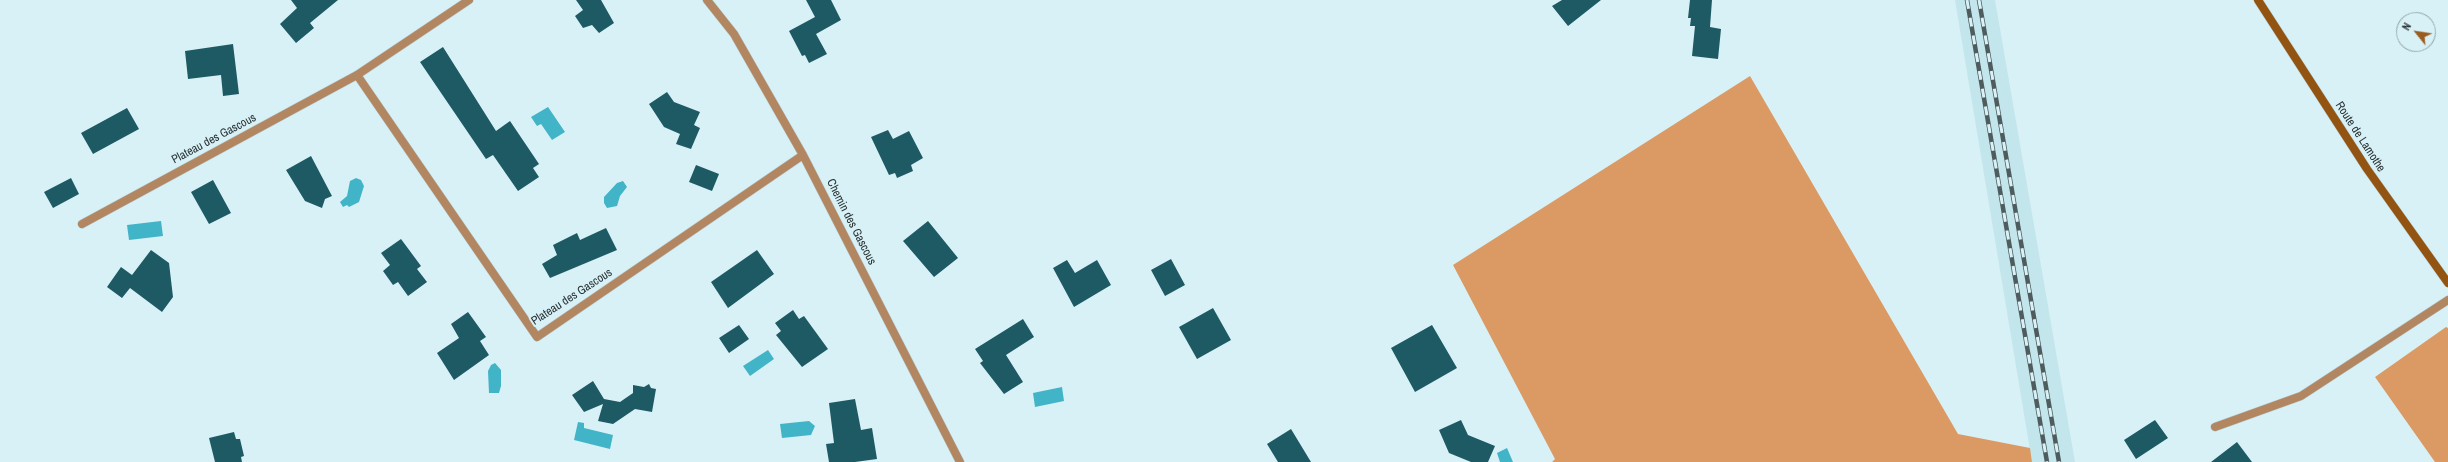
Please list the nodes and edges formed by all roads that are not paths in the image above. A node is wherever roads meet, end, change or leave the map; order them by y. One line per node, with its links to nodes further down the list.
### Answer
1 (469, 0): 4 (street, Plateau des Gascous)
2 (707, 0): 5 (street, Chemin des Gascous)
3 (2258, 0): 7 (street, Route de Lamothe)
4 (357, 75): 5 (street, Plateau des Gascous); 6 (street, Plateau des Gascous)
5 (803, 155): 10 (street, Chemin des Gascous)
6 (82, 224)
7 (2448, 283)
8 (2448, 300): 9 (street)
9 (2215, 427)
10 (960, 462)

